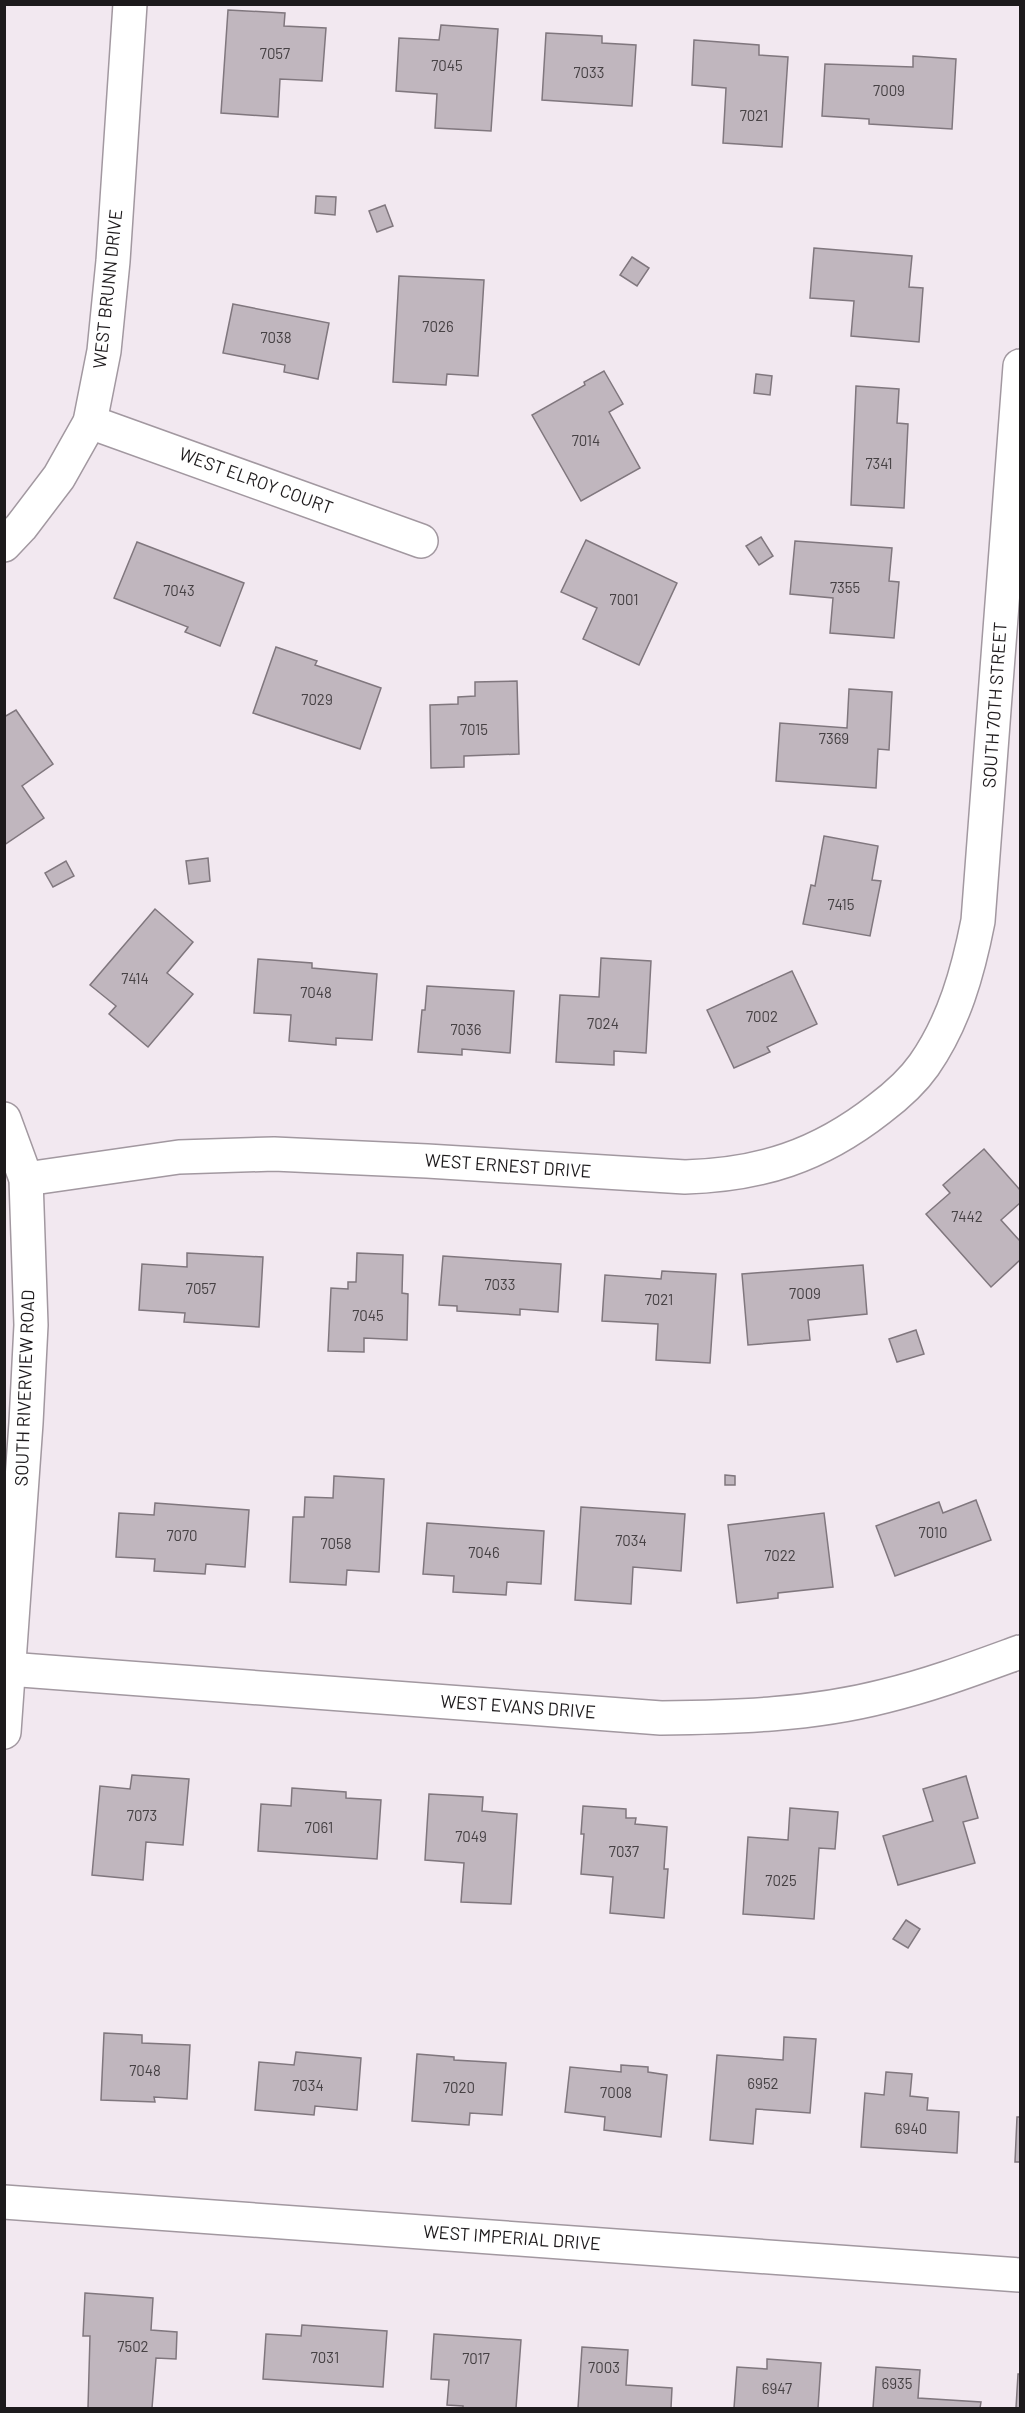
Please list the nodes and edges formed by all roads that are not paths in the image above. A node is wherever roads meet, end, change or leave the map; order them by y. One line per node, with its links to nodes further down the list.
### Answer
1 (130, 4): 3 (street, WEST BRUNN DRIVE)
2 (1020, 366): 6 (street, SOUTH 70TH STREET)
3 (90, 422): 4 (street, WEST ELROY COURT); 5 (street, WEST BRUNN DRIVE)
4 (422, 541)
5 (4, 545)
6 (940, 1037): 8 (street, WEST ERNEST DRIVE)
7 (4, 1119): 8 (street, SOUTH RIVERVIEW ROAD)
8 (26, 1179): 10 (street, SOUTH RIVERVIEW ROAD)
9 (1020, 1652): 10 (street, WEST EVANS DRIVE)
10 (8, 1668): 11 (street, SOUTH RIVERVIEW ROAD)
11 (4, 1732)
12 (4, 2202): 13 (street, WEST IMPERIAL DRIVE)
13 (1020, 2275)

